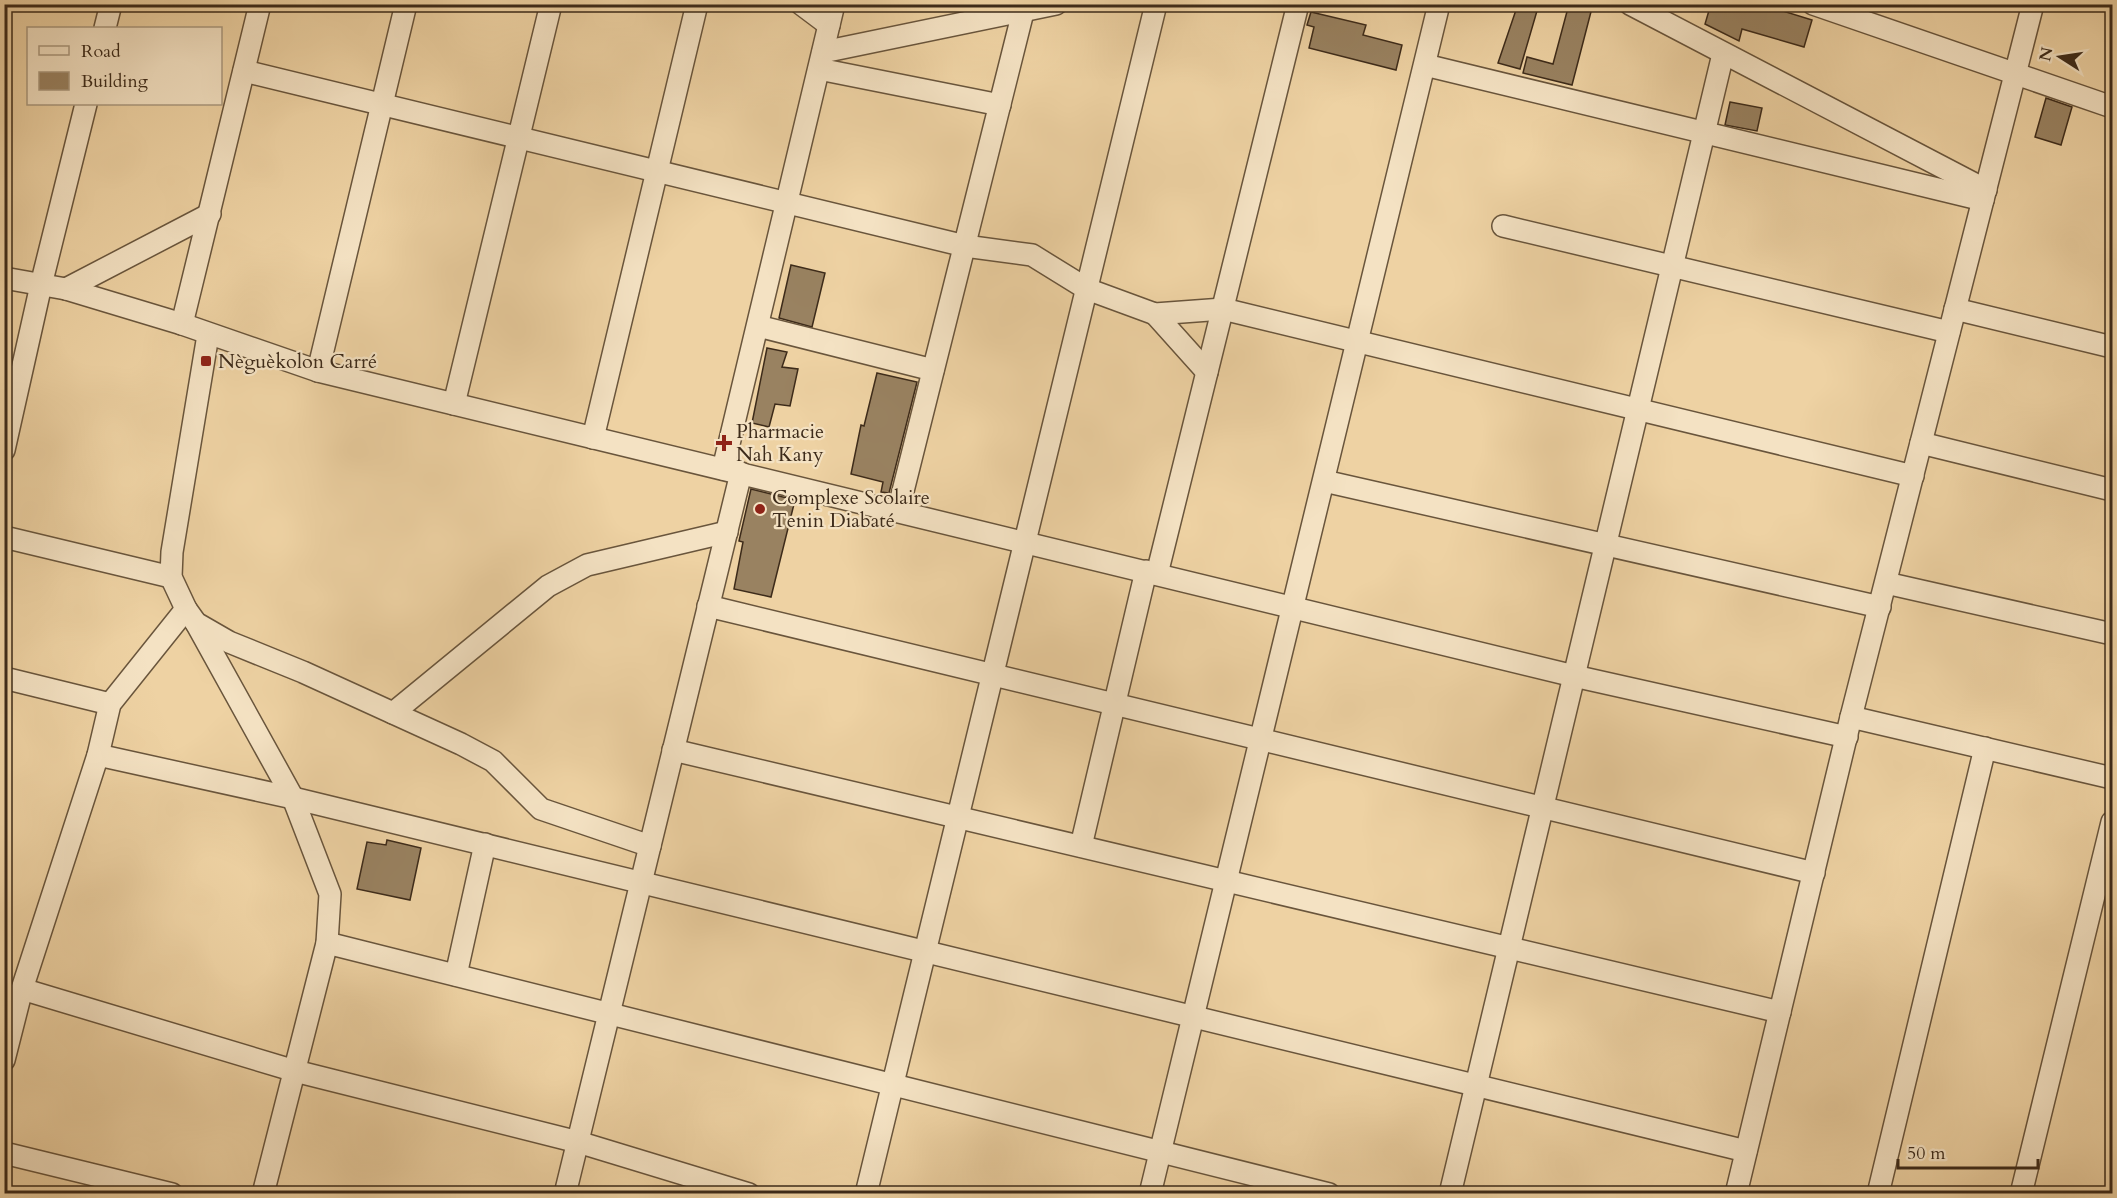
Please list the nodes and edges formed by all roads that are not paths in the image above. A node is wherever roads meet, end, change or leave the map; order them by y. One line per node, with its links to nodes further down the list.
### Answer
1 (111, 4): 16 (street)
2 (260, 4): 20 (street)
3 (406, 4): 22 (street)
4 (551, 4): 27 (street)
5 (697, 4): 28 (street)
6 (801, 4): 15 (street)
7 (1056, 4): 14 (street)
8 (1156, 4): 38 (street)
9 (1298, 4): 39 (street)
10 (1439, 4): 19 (street)
11 (1630, 4): 17 (street)
12 (1814, 4): 21 (street)
13 (2033, 4): 21 (street)
14 (1024, 8): 18 (street); 24 (street)
15 (832, 15): 18 (street)
16 (105, 27)
17 (1723, 54): 26 (street); 29 (street)
18 (821, 61): 24 (street); 30 (street)
19 (1425, 65): 26 (street); 46 (street)
20 (244, 70): 22 (street); 31 (street)
21 (2015, 73): 25 (street); 29 (street)
22 (382, 104): 27 (street); 49 (street)
23 (86, 105): 36 (street)
24 (1000, 105): 33 (street)
25 (2112, 106)
26 (1705, 132): 29 (street); 34 (street)
27 (519, 137): 28 (street); 51 (street)
28 (657, 171): 30 (street); 53 (street)
29 (1984, 195): 40 (street)
30 (787, 202): 33 (street); 43 (street)
31 (210, 214): 37 (street); 42 (street)
32 (1503, 226): 34 (street)
33 (964, 246): 38 (street); 48 (street)
34 (1672, 266): 44 (street); 52 (street)
35 (4, 278): 36 (street)
36 (41, 285): 37 (street); 55 (street)
37 (66, 289): 42 (street)
38 (1087, 289): 41 (street); 63 (street)
39 (1223, 309): 41 (street); 46 (street); 50 (street)
40 (1955, 309): 44 (street); 47 (street)
41 (1155, 314): 50 (street)
42 (182, 324): 45 (street)
43 (758, 326): 48 (street); 56 (street)
44 (1949, 332): 54 (street)
45 (208, 335): 49 (street); 66 (street)
46 (1357, 341): 52 (street); 58 (street)
47 (2112, 346)
48 (933, 369): 60 (street)
49 (318, 371): 51 (street)
50 (1207, 372): 65 (street)
51 (454, 404): 53 (street)
52 (1638, 409): 57 (street); 64 (street)
53 (593, 438): 56 (street)
54 (1922, 443): 57 (street); 59 (street)
55 (4, 450)
56 (732, 471): 60 (street); 61 (street)
57 (1913, 476): 67 (street)
58 (1324, 481): 64 (street); 69 (street)
59 (2112, 490)
60 (898, 512): 63 (street)
61 (727, 532): 68 (street); 78 (street)
62 (4, 537): 66 (street)
63 (1025, 542): 65 (street); 73 (street)
64 (1606, 544): 70 (street); 74 (street)
65 (1152, 573): 69 (street); 77 (street)
66 (171, 577): 71 (street)
67 (1886, 583): 70 (street); 72 (street)
68 (708, 606): 73 (street); 82 (street)
69 (1293, 607): 74 (street); 80 (street)
70 (1880, 607): 79 (street)
71 (191, 616): 76 (street); 78 (street); 85 (street)
72 (2112, 634)
73 (992, 675): 77 (street); 87 (street)
74 (1574, 676): 79 (street); 86 (street)
75 (4, 678): 76 (street)
76 (110, 704): 83 (street)
77 (1115, 704): 80 (street); 91 (street)
78 (393, 713): 90 (street)
79 (1849, 727): 81 (street); 92 (street)
80 (1260, 739): 86 (street); 93 (street)
81 (1985, 748): 84 (street); 121 (street)
82 (673, 750): 87 (street); 90 (street)
83 (98, 755): 85 (street); 99 (street)
84 (2112, 778)
85 (293, 798): 89 (street); 95 (street)
86 (1543, 807): 92 (street); 96 (street)
87 (957, 817): 91 (street); 97 (street)
88 (2112, 822): 122 (street)
89 (485, 844): 94 (street); 98 (street)
90 (650, 846): 94 (street)
91 (1081, 846): 93 (street)
92 (1814, 873): 101 (street)
93 (1226, 881): 96 (street); 103 (street)
94 (640, 882): 97 (street); 102 (street)
95 (327, 943): 98 (street); 105 (street)
96 (1509, 948): 101 (street); 107 (street)
97 (925, 952): 103 (street); 106 (street)
98 (456, 975): 102 (street)
99 (22, 989): 100 (street); 105 (street)
100 (10, 1012): 104 (street)
101 (1780, 1012): 110 (street)
102 (608, 1013): 106 (street); 108 (street)
103 (1193, 1017): 107 (street); 109 (street)
104 (4, 1060)
105 (294, 1071): 108 (street); 113 (street)
106 (892, 1084): 109 (street); 116 (street)
107 (1476, 1086): 110 (street); 119 (street)
108 (578, 1142): 114 (street); 115 (street)
109 (1160, 1151): 117 (street); 118 (street)
110 (1746, 1151): 120 (street)
111 (4, 1152): 112 (street)
112 (172, 1194)
113 (263, 1194)
114 (565, 1194)
115 (750, 1194)
116 (866, 1194)
117 (1150, 1194)
118 (1329, 1194)
119 (1450, 1194)
120 (1736, 1194)
121 (1878, 1194)
122 (2020, 1194)

